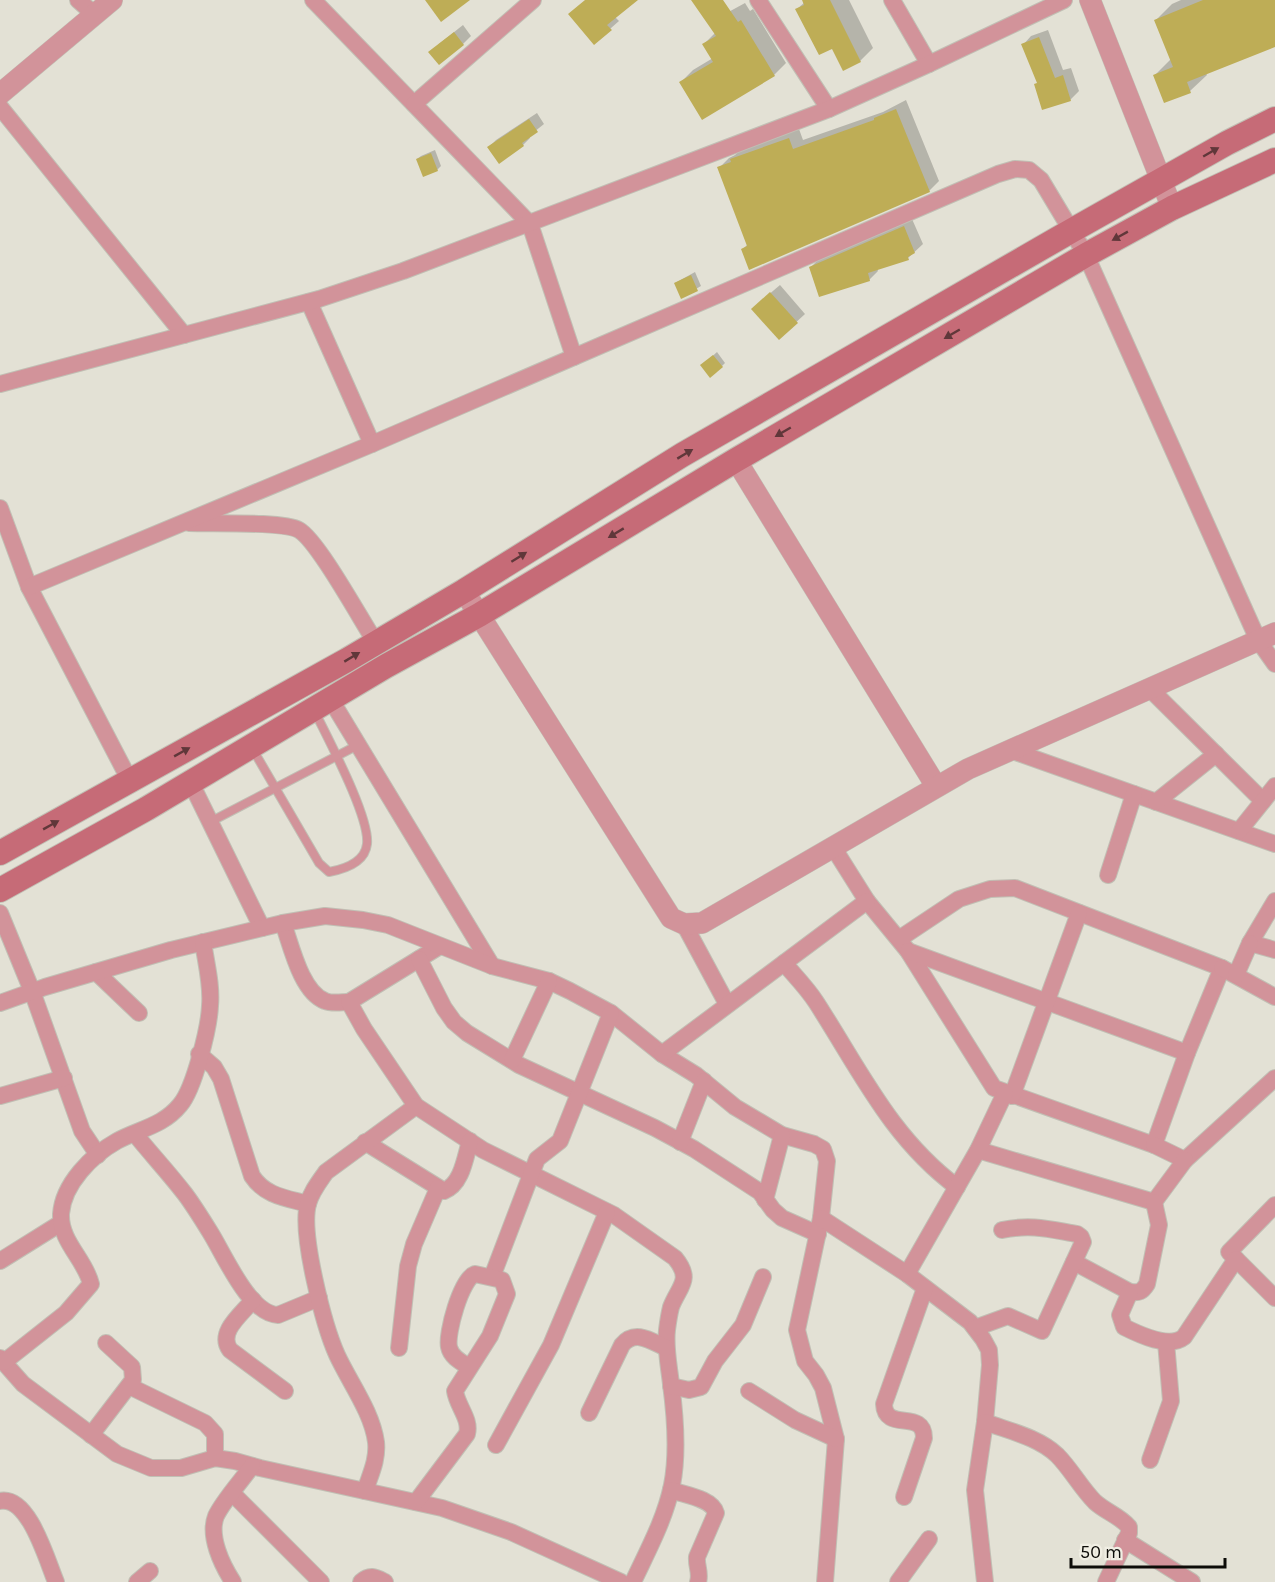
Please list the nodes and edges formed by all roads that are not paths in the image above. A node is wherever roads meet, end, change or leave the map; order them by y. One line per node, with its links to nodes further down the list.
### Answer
1 (78, 0): 9 (street)
2 (112, 0): 9 (street)
3 (313, 0): 12 (street)
4 (533, 0): 12 (street)
5 (758, 0): 14 (street)
6 (892, 0): 10 (street)
7 (1064, 0): 10 (street)
8 (1090, 0): 17 (street)
9 (94, 15): 11 (street)
10 (928, 64): 14 (street)
11 (0, 94)
12 (414, 104): 19 (street)
13 (0, 107): 23 (street)
14 (829, 109): 19 (street)
15 (1275, 119): 17 (main road, one-way to 15)
16 (1275, 160): 18 (main road)
17 (1160, 181): 18 (street); 20 (main road)
18 (1172, 208): 21 (main road, one-way to 21)
19 (530, 224): 22 (street); 24 (street)
20 (1071, 231): 21 (street); 24 (street); 31 (main road, one-way to 20)
21 (1086, 255): 27 (main road, one-way to 27); 33 (street)
22 (309, 302): 23 (street); 26 (street)
23 (184, 335): 25 (street)
24 (574, 357): 26 (street)
25 (0, 384)
26 (372, 444): 29 (street)
27 (736, 460): 32 (main road, one-way to 32); 45 (street)
28 (0, 508): 30 (street)
29 (182, 523): 30 (street); 34 (street)
30 (29, 587): 43 (street)
31 (464, 591): 32 (street); 34 (main road)
32 (479, 615): 37 (main road); 63 (street)
33 (1267, 637): 35 (street); 36 (street)
34 (376, 643): 43 (main road, one-way to 34)
35 (1275, 664)
36 (1149, 688): 40 (street); 41 (street)
37 (323, 705): 38 (street); 39 (main road); 42 (lane)
38 (358, 745): 42 (lane); 72 (street)
39 (252, 747): 44 (main road); 47 (lane)
40 (1010, 750): 45 (street); 48 (street)
41 (1216, 754): 49 (street); 50 (street)
42 (336, 757): 47 (lane); 47 (lane)
43 (130, 781): 55 (main road, one-way to 43)
44 (191, 783): 51 (street); 57 (main road)
45 (936, 786): 54 (street)
46 (1275, 786): 49 (street)
47 (276, 789): 51 (lane)
48 (1134, 794): 50 (street); 56 (street)
49 (1263, 801): 52 (street)
50 (1156, 802): 52 (street)
51 (210, 822): 64 (street)
52 (1239, 831): 53 (street)
53 (1275, 844)
54 (833, 847): 58 (street); 63 (street)
55 (0, 854)
56 (1108, 875)
57 (0, 890)
58 (867, 901): 67 (street); 71 (street)
59 (1275, 901): 66 (street)
60 (0, 913): 76 (street)
61 (1079, 913): 67 (street); 73 (street); 79 (street)
62 (283, 923): 64 (street); 68 (street); 78 (street)
63 (684, 924): 81 (street)
64 (262, 927): 65 (street)
65 (203, 942): 74 (street); 85 (street)
66 (1250, 943): 69 (street); 73 (street)
67 (904, 945): 79 (street); 92 (street)
68 (440, 946): 70 (street); 72 (street)
69 (1275, 950)
70 (419, 959): 78 (street); 87 (street)
71 (784, 963): 81 (street); 105 (street)
72 (492, 966): 75 (street)
73 (1229, 971): 77 (street); 84 (street)
74 (96, 972): 76 (street); 82 (street)
75 (549, 981): 83 (street); 87 (street)
76 (32, 991): 80 (street); 88 (street)
77 (1275, 997)
78 (349, 1002): 94 (street)
79 (1046, 1002): 84 (street); 92 (street)
80 (0, 1004)
81 (727, 1004): 86 (street)
82 (139, 1012)
83 (611, 1013): 86 (street); 91 (street)
84 (1187, 1053): 100 (street)
85 (200, 1054): 95 (street); 109 (street)
86 (662, 1054): 90 (street)
87 (512, 1060): 91 (street)
88 (64, 1078): 93 (street); 102 (street)
89 (1275, 1078): 103 (street)
90 (704, 1081): 96 (street); 99 (street)
91 (579, 1094): 99 (street); 104 (street)
92 (1009, 1095): 100 (street); 101 (street)
93 (0, 1096)
94 (416, 1106): 97 (street); 98 (street)
95 (135, 1134): 102 (street); 125 (street)
96 (782, 1135): 107 (street); 113 (street)
97 (470, 1141): 104 (street); 106 (street)
98 (365, 1142): 106 (street); 109 (street)
99 (680, 1142): 107 (street)
100 (1154, 1145): 103 (street)
101 (978, 1150): 105 (street); 108 (street)
102 (98, 1155): 112 (street)
103 (1185, 1160): 108 (street)
104 (532, 1174): 111 (street); 119 (street)
105 (957, 1187): 118 (street)
106 (438, 1188): 129 (street)
107 (765, 1200): 113 (street)
108 (1154, 1202): 122 (street)
109 (308, 1204): 123 (street)
110 (1275, 1205): 115 (street)
111 (607, 1212): 130 (street); 141 (street)
112 (61, 1223): 116 (street); 131 (street)
113 (819, 1226): 118 (street); 140 (street)
114 (1002, 1230): 117 (street)
115 (1236, 1259): 124 (street); 127 (street)
116 (0, 1261)
117 (1074, 1262): 122 (street); 126 (street)
118 (907, 1274): 121 (street)
119 (492, 1277): 132 (street); 132 (street)
120 (763, 1277): 134 (street)
121 (925, 1288): 126 (street); 148 (street)
122 (1130, 1292): 127 (street)
123 (319, 1298): 125 (street); 146 (street)
124 (1275, 1298)
125 (253, 1300): 135 (street)
126 (975, 1328): 138 (street)
127 (1166, 1342): 143 (street)
128 (106, 1343): 133 (street)
129 (399, 1348)
130 (666, 1348): 134 (street); 137 (street)
131 (2, 1360): 139 (street)
132 (469, 1367): 150 (street)
133 (129, 1386): 139 (street); 142 (street)
134 (671, 1386): 145 (street)
135 (285, 1391)
136 (749, 1391): 140 (street)
137 (589, 1413)
138 (985, 1422): 152 (street); 165 (street)
139 (91, 1435): 142 (street)
140 (836, 1439): 163 (street)
141 (496, 1445)
142 (215, 1458): 144 (street)
143 (1150, 1460)
144 (252, 1466): 146 (street); 147 (street)
145 (671, 1490): 161 (street); 162 (street)
146 (365, 1491): 150 (street)
147 (232, 1493): 156 (street); 157 (street)
148 (904, 1497)
149 (0, 1501): 154 (street)
150 (416, 1502): 160 (street)
151 (929, 1539): 164 (street)
152 (1125, 1540): 166 (street); 167 (street)
153 (150, 1571): 155 (street)
154 (56, 1582)
155 (137, 1582)
156 (233, 1582)
157 (321, 1582)
158 (361, 1582): 159 (street)
159 (385, 1582)
160 (621, 1582)
161 (633, 1582)
162 (698, 1582)
163 (825, 1582)
164 (898, 1582)
165 (985, 1582)
166 (1106, 1582)
167 (1192, 1582)

